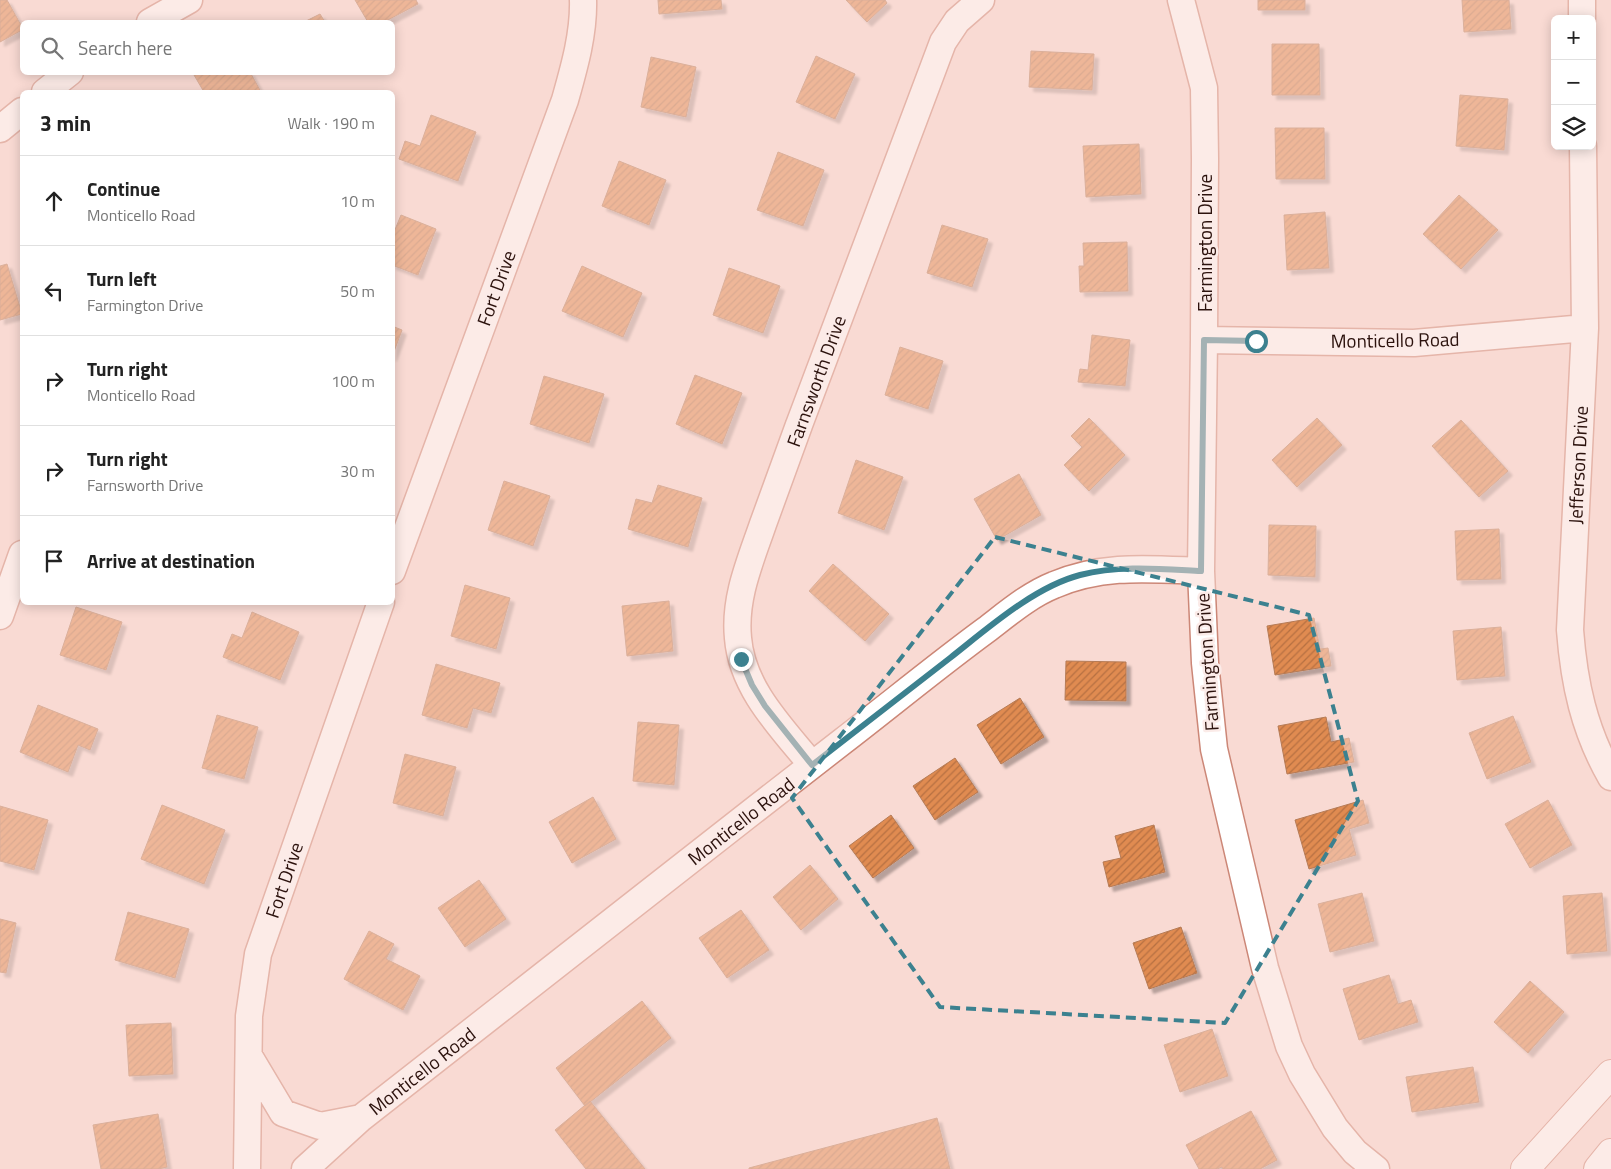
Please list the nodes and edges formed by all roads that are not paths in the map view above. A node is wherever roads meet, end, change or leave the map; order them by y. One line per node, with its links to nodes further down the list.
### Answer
1 (189, 0): 7 (street)
2 (582, 0): 14 (street, Fort Drive)
3 (981, 0): 18 (street, Farnsworth Drive)
4 (1181, 0): 12 (street, Farmington Drive)
5 (1582, 0): 6 (street)
6 (1582, 15)
7 (154, 20)
8 (66, 75): 9 (street)
9 (48, 90)
10 (1583, 150): 11 (street, Jefferson Drive)
11 (1585, 328): 12 (street, Monticello Road); 19 (street, Jefferson Drive)
12 (1204, 340): 15 (street, Farmington Drive)
13 (20, 560): 17 (street)
14 (395, 563)
15 (1201, 571): 18 (street, Monticello Road); 26 (street, Farmington Drive)
16 (381, 605): 20 (street, Fort Drive)
17 (0, 616)
18 (812, 765): 22 (street, Monticello Road)
19 (1611, 777)
20 (249, 1056): 22 (street, Monticello Road); 24 (street, Fort Drive)
21 (1611, 1074): 27 (main road)
22 (361, 1118): 25 (street, Monticello Road)
23 (1611, 1153): 28 (main road)
24 (247, 1169)
25 (305, 1169)
26 (1376, 1169)
27 (1525, 1169)
28 (1598, 1169)

